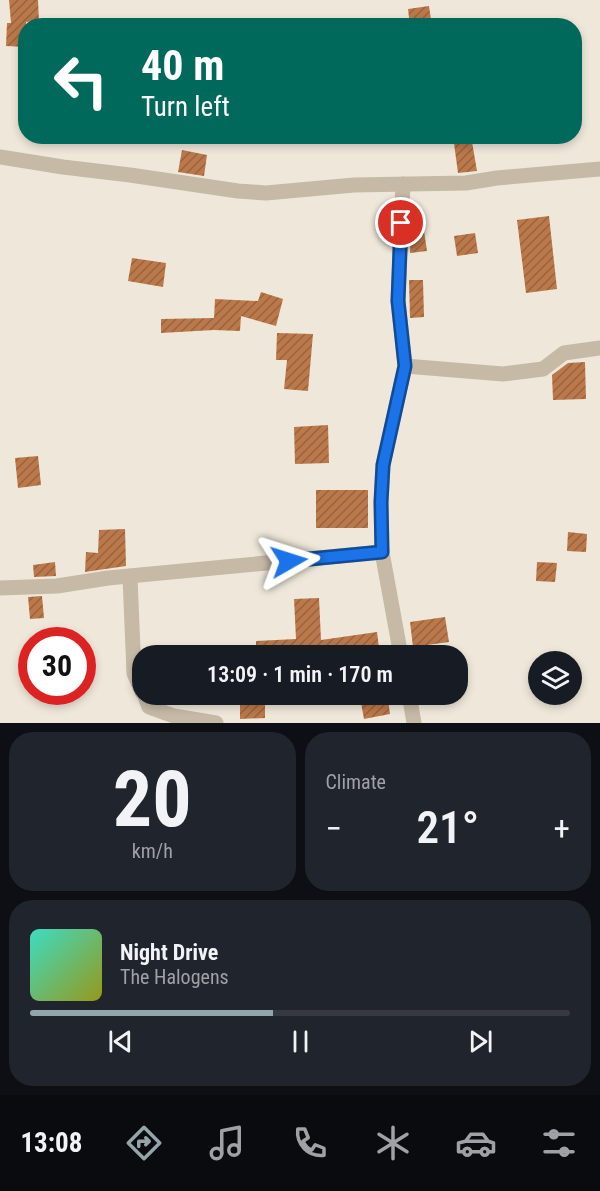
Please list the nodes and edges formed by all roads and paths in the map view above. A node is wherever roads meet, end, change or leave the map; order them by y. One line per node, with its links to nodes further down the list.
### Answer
1 (0, 157): 3 (street)
2 (600, 169): 3 (street)
3 (403, 184): 5 (street)
4 (600, 348): 5 (street)
5 (405, 366): 6 (street)
6 (382, 552): 7 (street); 10 (street)
7 (130, 577): 8 (street); 9 (street)
8 (0, 588)
9 (133, 645)
10 (399, 645)
11 (148, 705): 13 (street)
12 (411, 705): 14 (street)
13 (216, 723)
14 (414, 723)

